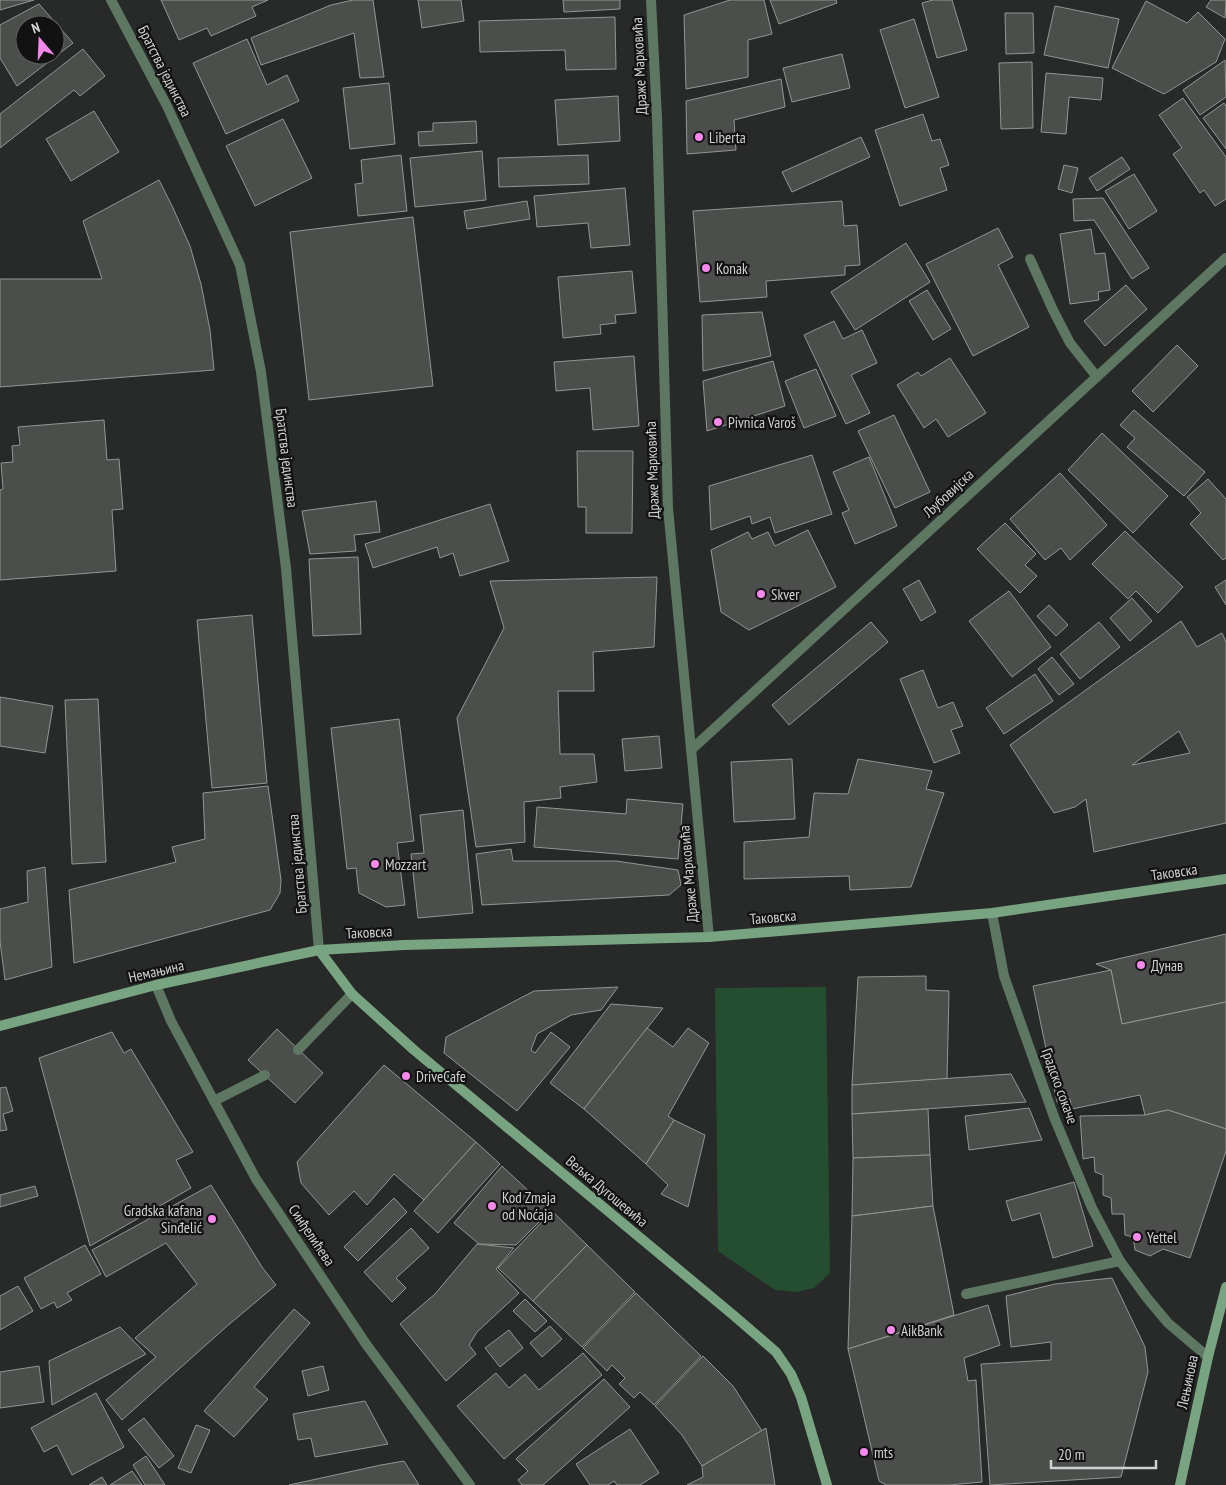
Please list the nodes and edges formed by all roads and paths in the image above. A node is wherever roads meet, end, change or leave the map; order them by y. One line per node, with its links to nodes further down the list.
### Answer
1 (111, 0): 10 (street, Братства јединства)
2 (651, 0): 6 (street, Драже Марковића)
3 (1226, 258): 5 (street, Љубовијска)
4 (1030, 259): 5 (street)
5 (1097, 377): 6 (street, Љубовијска)
6 (691, 750): 9 (street, Драже Марковића)
7 (1226, 879): 8 (street, Таковска)
8 (992, 913): 9 (street, Таковска); 17 (street, Градско сокаче)
9 (709, 938): 10 (street, Таковска)
10 (319, 950): 11 (street, Немањина); 12 (street, Вељка Дугошевића)
11 (156, 985): 13 (street, Немањина); 16 (street, Синђелићева)
12 (352, 994): 14 (street); 22 (street, Вељка Дугошевића)
13 (0, 1026)
14 (298, 1050)
15 (265, 1076): 16 (street)
16 (214, 1101): 21 (street, Синђелићева)
17 (1120, 1261): 19 (street); 20 (street, Градско сокаче)
18 (1226, 1287): 20 (street, Лењинова)
19 (966, 1294)
20 (1208, 1357): 23 (street, Лењинова)
21 (470, 1485)
22 (827, 1485)
23 (1181, 1485)

